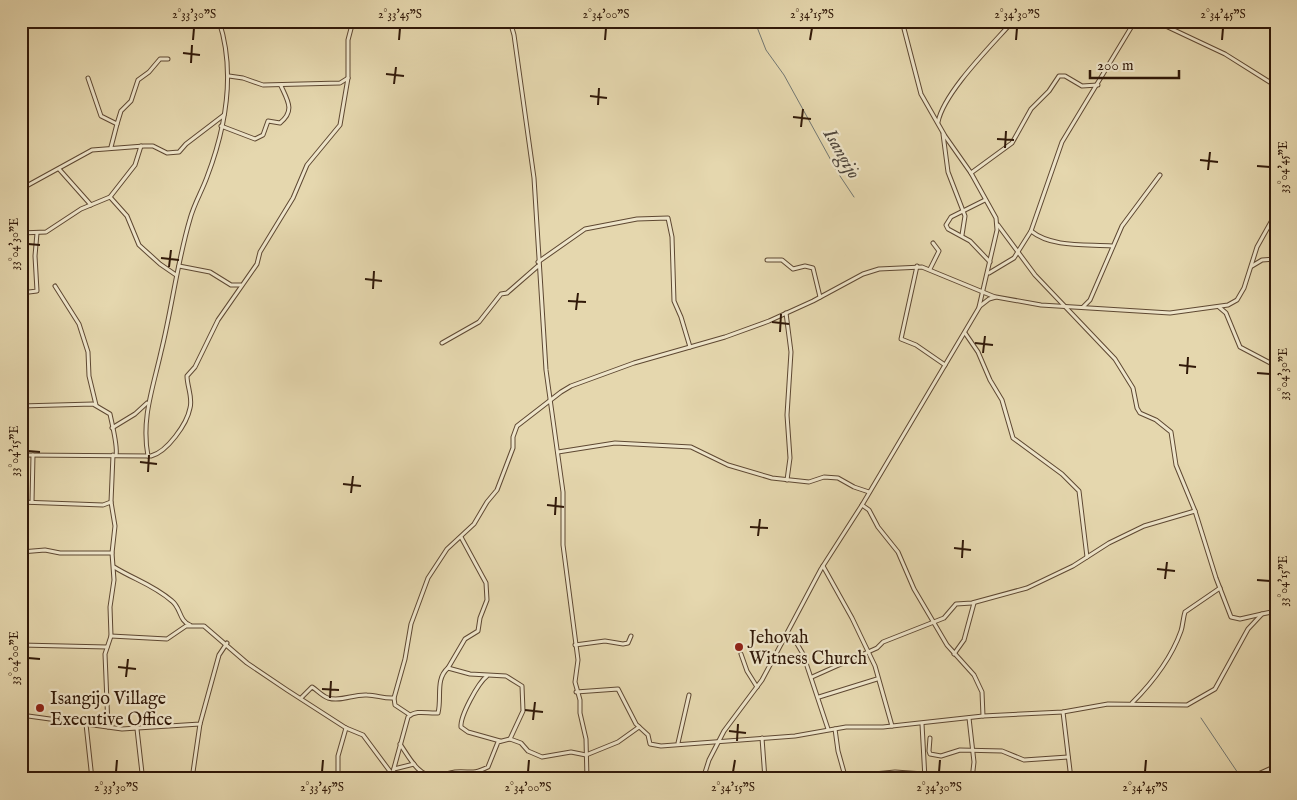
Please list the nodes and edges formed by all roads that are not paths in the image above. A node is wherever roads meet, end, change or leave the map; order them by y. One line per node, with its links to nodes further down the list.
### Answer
1 (219, 21): 9 (street)
2 (353, 21): 11 (street)
3 (510, 21): 44 (street)
4 (902, 21): 16 (street)
5 (1014, 21): 16 (street)
6 (1135, 21): 12 (street)
7 (1155, 21): 14 (street)
8 (168, 59): 17 (street)
9 (229, 76): 13 (street); 15 (street)
10 (88, 78): 17 (street)
11 (348, 78): 13 (street); 51 (street)
12 (1098, 85): 23 (street); 32 (street)
13 (281, 86): 18 (street)
14 (1276, 86)
15 (224, 114): 18 (street); 20 (street)
16 (938, 122): 19 (street)
17 (117, 124): 21 (street)
18 (221, 126): 45 (street)
19 (943, 133): 23 (street); 29 (street)
20 (141, 146): 21 (street); 26 (street)
21 (112, 148): 22 (street)
22 (58, 169): 25 (street); 28 (street)
23 (971, 173): 27 (street)
24 (1160, 175): 39 (street)
25 (21, 189)
26 (110, 197): 28 (street); 50 (street)
27 (985, 200): 29 (street); 31 (street)
28 (91, 204): 34 (street)
29 (964, 211): 36 (street); 36 (street)
30 (1276, 213): 47 (street)
31 (998, 225): 35 (street); 37 (street)
32 (1030, 231): 39 (street); 40 (street)
33 (21, 233): 34 (street)
34 (37, 234): 54 (street)
35 (1006, 234): 37 (street); 40 (street)
36 (962, 235): 43 (street)
37 (995, 235): 43 (street)
38 (933, 243): 48 (street)
39 (1112, 246): 58 (street)
40 (1019, 250): 49 (street); 57 (street)
41 (1276, 259): 47 (street)
42 (767, 260): 55 (street)
43 (990, 262): 49 (street)
44 (538, 264): 63 (street); 64 (street); 67 (street)
45 (179, 266): 50 (street); 51 (street)
46 (918, 266): 48 (street); 55 (street); 65 (street)
47 (1252, 266): 59 (street)
48 (930, 269): 53 (street)
49 (988, 273): 53 (street)
50 (176, 276): 68 (street)
51 (241, 285): 76 (street)
52 (55, 286): 69 (street)
53 (984, 292): 56 (street); 60 (street)
54 (21, 293)
55 (820, 297): 61 (street)
56 (996, 297): 57 (street); 60 (street)
57 (1065, 305): 58 (street); 83 (street)
58 (1082, 307): 59 (street)
59 (1219, 307): 66 (street)
60 (978, 308): 62 (street)
61 (786, 313): 64 (street); 77 (street)
62 (965, 333): 65 (street); 87 (street)
63 (442, 343)
64 (690, 347): 67 (street)
65 (945, 365): 78 (street)
66 (1276, 366)
67 (549, 401): 72 (street); 84 (street)
68 (148, 402): 71 (street); 76 (street)
69 (96, 405): 70 (street); 71 (street)
70 (21, 406)
71 (112, 429): 75 (street)
72 (558, 452): 77 (street); 102 (street)
73 (21, 455): 74 (street)
74 (33, 455): 75 (street); 80 (street)
75 (115, 455): 76 (street); 81 (street)
76 (148, 456)
77 (787, 480): 78 (street)
78 (869, 492): 82 (street)
79 (21, 502): 80 (street)
80 (32, 502): 81 (street)
81 (111, 502): 86 (street)
82 (862, 505): 88 (street); 95 (street)
83 (1195, 511): 87 (street); 91 (street)
84 (461, 536): 107 (street); 116 (street)
85 (21, 552): 86 (street)
86 (112, 553): 89 (street)
87 (1087, 557): 92 (street)
88 (823, 566): 97 (street); 104 (street)
89 (114, 567): 96 (street); 98 (street)
90 (21, 584): 100 (street)
91 (1220, 588): 94 (street); 117 (street)
92 (974, 602): 95 (street); 106 (street)
93 (1276, 611): 94 (street)
94 (1262, 614): 117 (street)
95 (934, 623): 104 (street); 106 (street)
96 (191, 625): 98 (street); 101 (street)
97 (787, 634): 109 (street); 111 (street)
98 (111, 636): 103 (street)
99 (631, 636): 102 (street)
100 (22, 643): 103 (street)
101 (228, 644): 115 (street); 124 (street)
102 (575, 645): 112 (street)
103 (107, 646): 127 (street)
104 (867, 651): 109 (street); 110 (street)
105 (741, 654): 111 (street)
106 (954, 654): 121 (street)
107 (448, 668): 108 (street); 120 (street)
108 (487, 676): 134 (street); 136 (street)
109 (812, 677): 114 (street)
110 (877, 678): 114 (street); 126 (street)
111 (757, 687): 137 (street)
112 (576, 692): 128 (street); 141 (street)
113 (690, 695): 138 (street)
114 (819, 697): 131 (street)
115 (301, 698): 116 (street); 129 (street)
116 (394, 698): 120 (street)
117 (1132, 704): 118 (street)
118 (1063, 712): 121 (street); 142 (street)
119 (21, 715): 123 (street)
120 (410, 715): 139 (street)
121 (983, 716): 122 (street)
122 (969, 718): 125 (street); 140 (street)
123 (86, 724): 127 (street); 151 (street)
124 (200, 724): 130 (street); 153 (street)
125 (922, 724): 126 (street); 147 (street)
126 (892, 726): 132 (street)
127 (108, 727): 130 (street)
128 (639, 727): 138 (street); 141 (street)
129 (346, 728): 148 (street); 154 (street)
130 (136, 729): 152 (street)
131 (828, 729): 132 (street); 135 (street)
132 (835, 729): 150 (street)
133 (930, 738): 140 (street)
134 (510, 739): 136 (street); 141 (street)
135 (761, 739): 137 (street); 158 (street)
136 (500, 741): 146 (street)
137 (719, 741): 138 (street); 157 (street)
138 (678, 743)
139 (400, 744): 143 (street); 145 (street)
140 (974, 749): 142 (street); 161 (street)
141 (586, 754): 156 (street)
142 (1068, 757): 162 (street)
143 (414, 764): 145 (street); 149 (street)
144 (1276, 766): 163 (street)
145 (393, 769): 148 (street)
146 (463, 773): 149 (street); 155 (street)
147 (924, 774): 150 (street); 160 (street)
148 (392, 777)
149 (427, 777)
150 (847, 778): 159 (street)
151 (92, 779)
152 (158, 779)
153 (192, 779)
154 (338, 779)
155 (474, 779)
156 (587, 779)
157 (703, 779)
158 (765, 779)
159 (822, 779)
160 (925, 779)
161 (972, 779)
162 (1071, 779)
163 (1247, 779)

